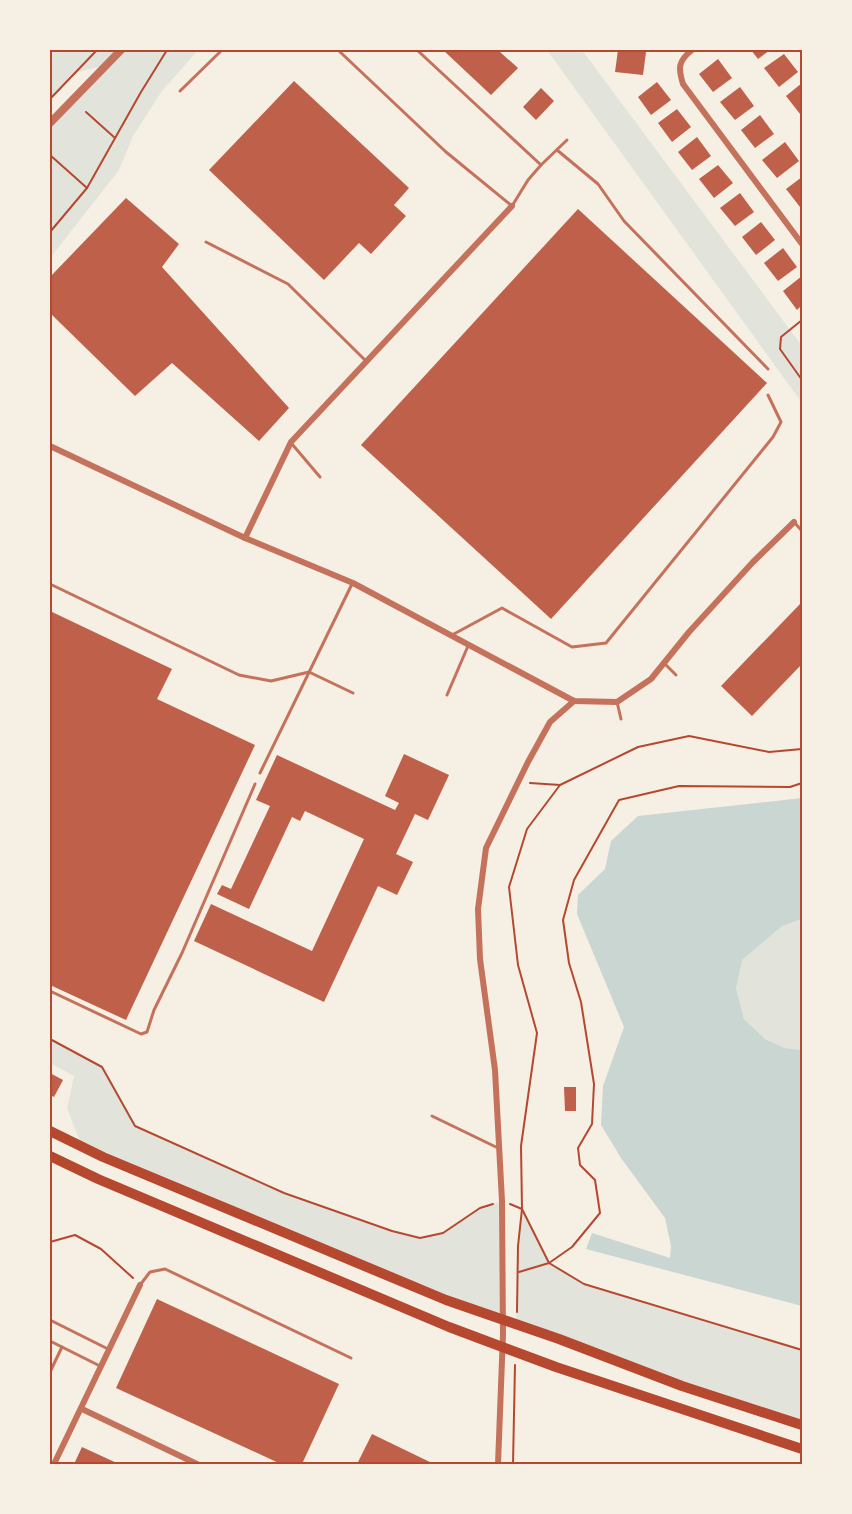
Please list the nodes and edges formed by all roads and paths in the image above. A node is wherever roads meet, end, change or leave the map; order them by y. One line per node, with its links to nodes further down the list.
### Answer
1 (97, 50): 9 (path)
2 (121, 50): 11 (street)
3 (167, 50): 12 (path)
4 (222, 50): 8 (lane)
5 (338, 50): 18 (lane)
6 (417, 50): 16 (lane)
7 (692, 50): 21 (street)
8 (180, 91)
9 (50, 97)
10 (86, 111): 12 (path)
11 (50, 123)
12 (115, 138): 17 (path)
13 (567, 140): 14 (lane)
14 (557, 150): 16 (lane); 24 (lane)
15 (50, 155): 17 (path)
16 (541, 165): 18 (lane)
17 (87, 188): 19 (path)
18 (512, 206): 23 (street)
19 (50, 232)
20 (206, 242): 23 (lane)
21 (802, 244)
22 (802, 320): 25 (path)
23 (366, 361): 27 (street)
24 (768, 369)
25 (802, 380)
26 (768, 395): 35 (lane)
27 (291, 442): 29 (lane); 32 (street)
28 (50, 446): 32 (street)
29 (320, 477)
30 (794, 522): 31 (lane); 37 (street)
31 (802, 531)
32 (245, 537): 33 (street)
33 (353, 583): 35 (street); 38 (lane)
34 (50, 584): 38 (lane)
35 (452, 635): 36 (street)
36 (469, 644): 41 (lane); 42 (street)
37 (664, 663): 39 (lane); 43 (street)
38 (309, 672): 40 (lane); 46 (lane)
39 (676, 675)
40 (352, 693)
41 (447, 695)
42 (574, 701): 43 (street); 47 (street)
43 (617, 702): 44 (lane)
44 (621, 719)
45 (802, 749): 50 (path)
46 (260, 774)
47 (519, 782): 50 (path); 55 (street)
48 (802, 783): 60 (path)
49 (255, 784): 51 (lane)
50 (560, 785): 58 (path)
51 (50, 991)
52 (50, 1039): 57 (path)
53 (432, 1116): 55 (lane)
54 (50, 1131): 72 (main road)
55 (499, 1149): 57 (street)
56 (50, 1156): 73 (main road)
57 (502, 1201): 58 (path); 76 (street)
58 (522, 1209): 60 (path)
59 (50, 1242): 62 (path)
60 (549, 1263): 61 (path); 67 (path)
61 (518, 1272)
62 (140, 1285): 66 (street); 68 (lane)
63 (50, 1320): 66 (lane)
64 (50, 1341): 65 (lane)
65 (62, 1347): 69 (lane); 70 (lane)
66 (110, 1350): 69 (street)
67 (802, 1350)
68 (351, 1358)
69 (101, 1367): 71 (street)
70 (50, 1372)
71 (82, 1409): 74 (street); 75 (street)
72 (802, 1425)
73 (802, 1449)
74 (54, 1464)
75 (197, 1464)
76 (498, 1464)

